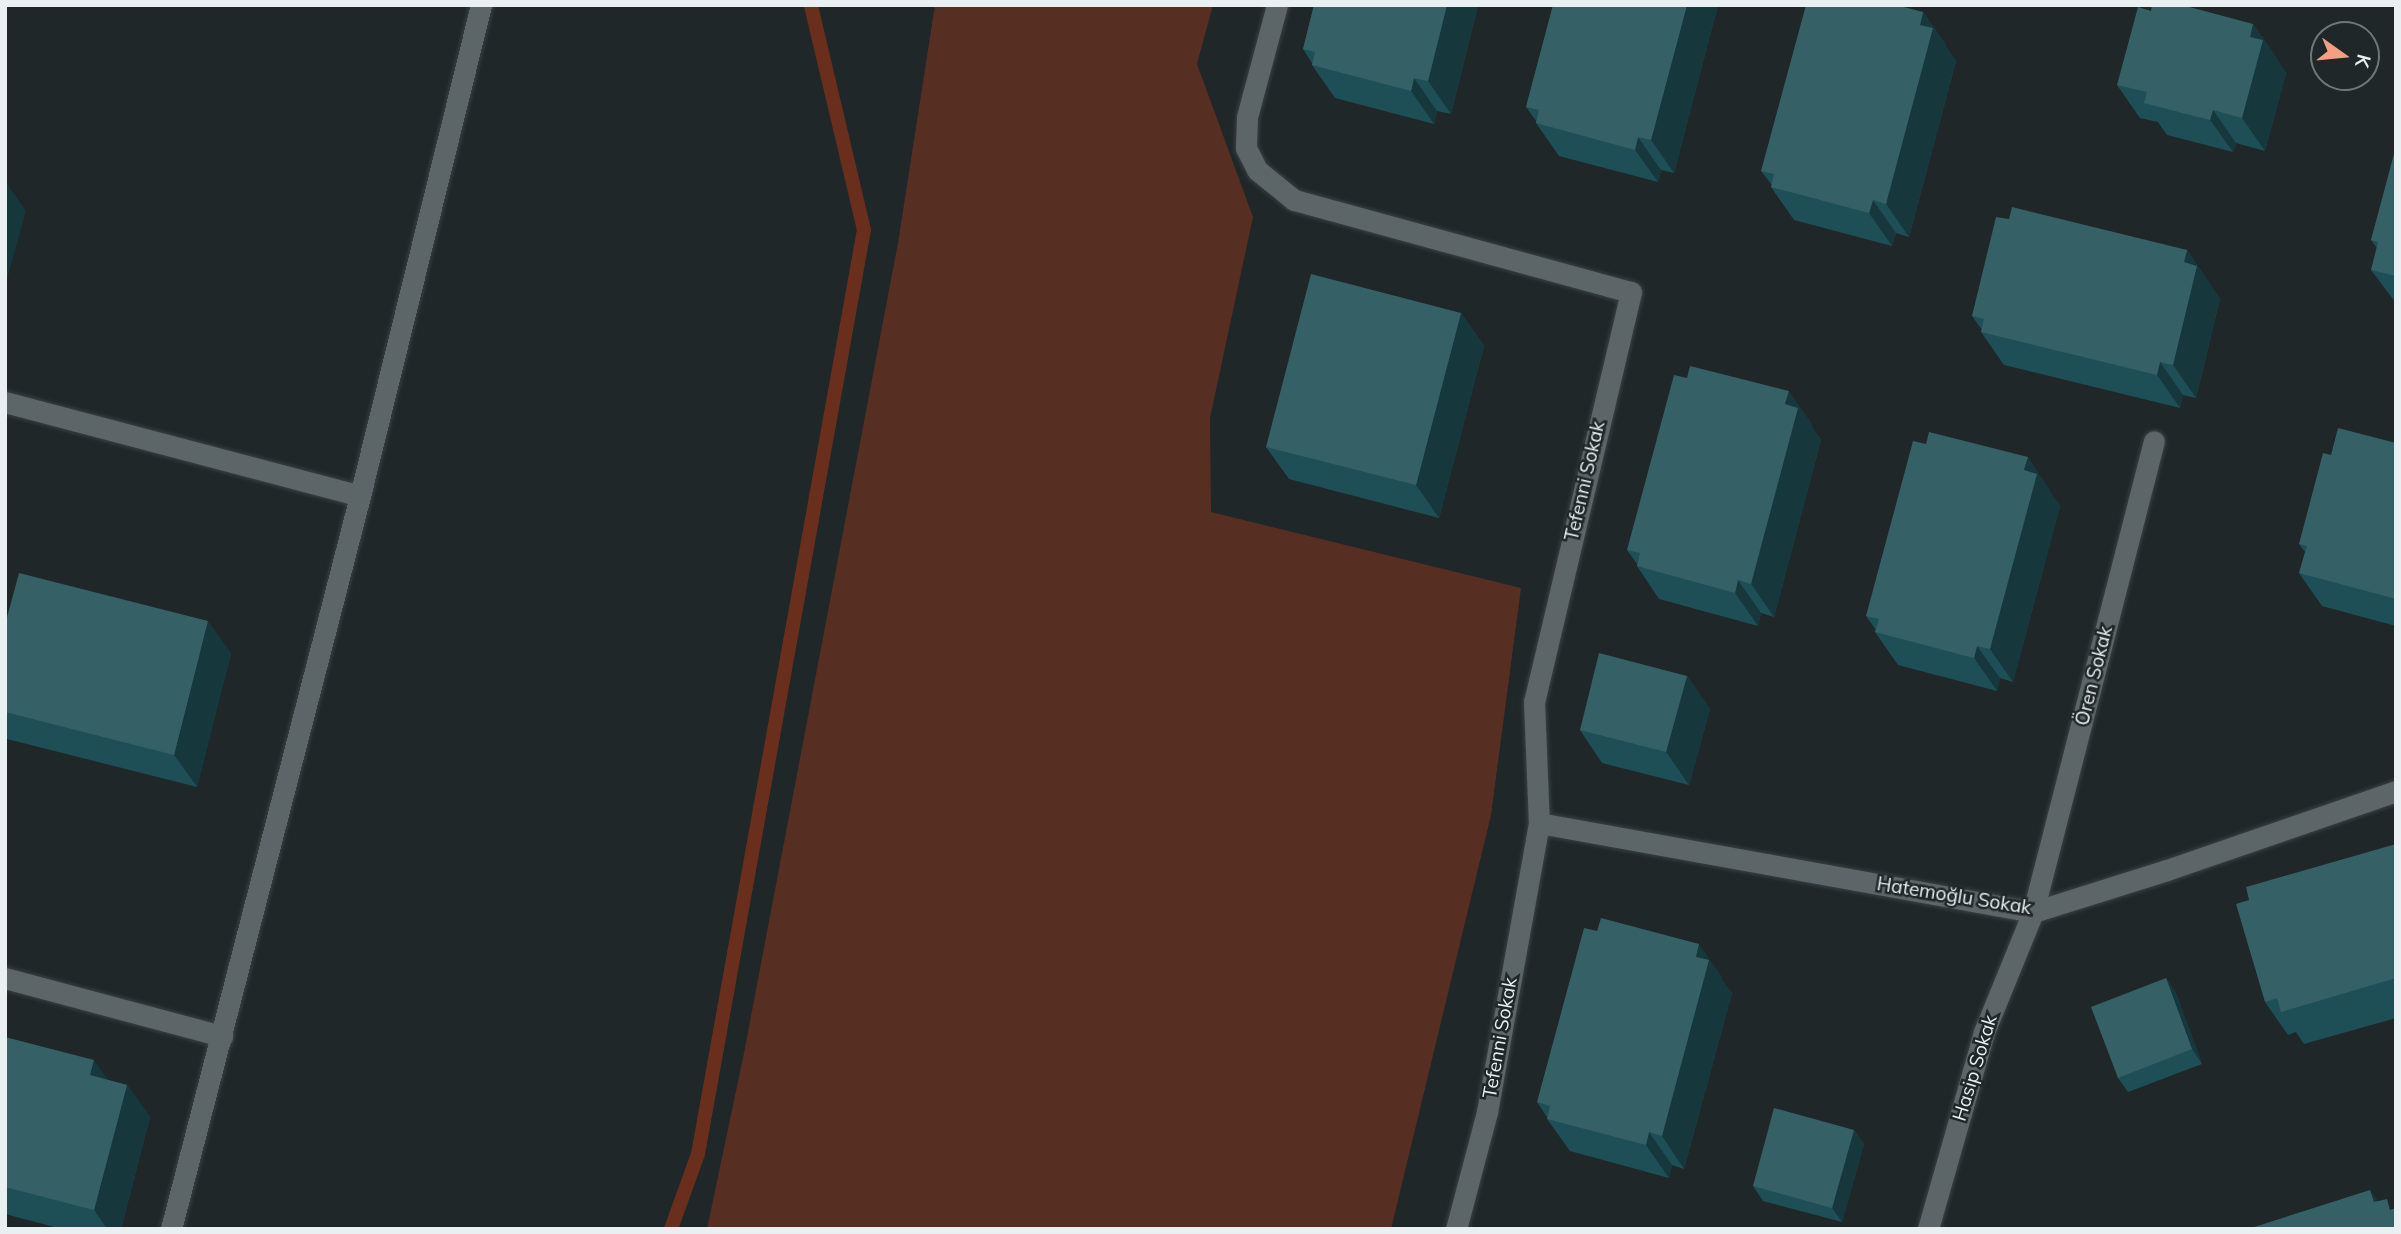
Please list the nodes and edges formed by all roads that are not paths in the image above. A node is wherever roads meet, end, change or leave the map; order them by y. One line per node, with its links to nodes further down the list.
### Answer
1 (481, 5): 5 (street)
2 (1277, 5): 7 (street, Tefenni Sokak)
3 (5, 402): 5 (street)
4 (2154, 441): 8 (street, Ören Sokak)
5 (360, 496): 10 (street)
6 (2396, 791): 8 (street, Hatemoğlu Sokak)
7 (1539, 823): 8 (street, Hatemoğlu Sokak); 12 (street, Tefenni Sokak)
8 (2033, 912): 13 (street, Hasip Sokak)
9 (5, 978): 10 (street)
10 (222, 1036): 11 (street)
11 (171, 1229)
12 (1456, 1229)
13 (1928, 1229)

